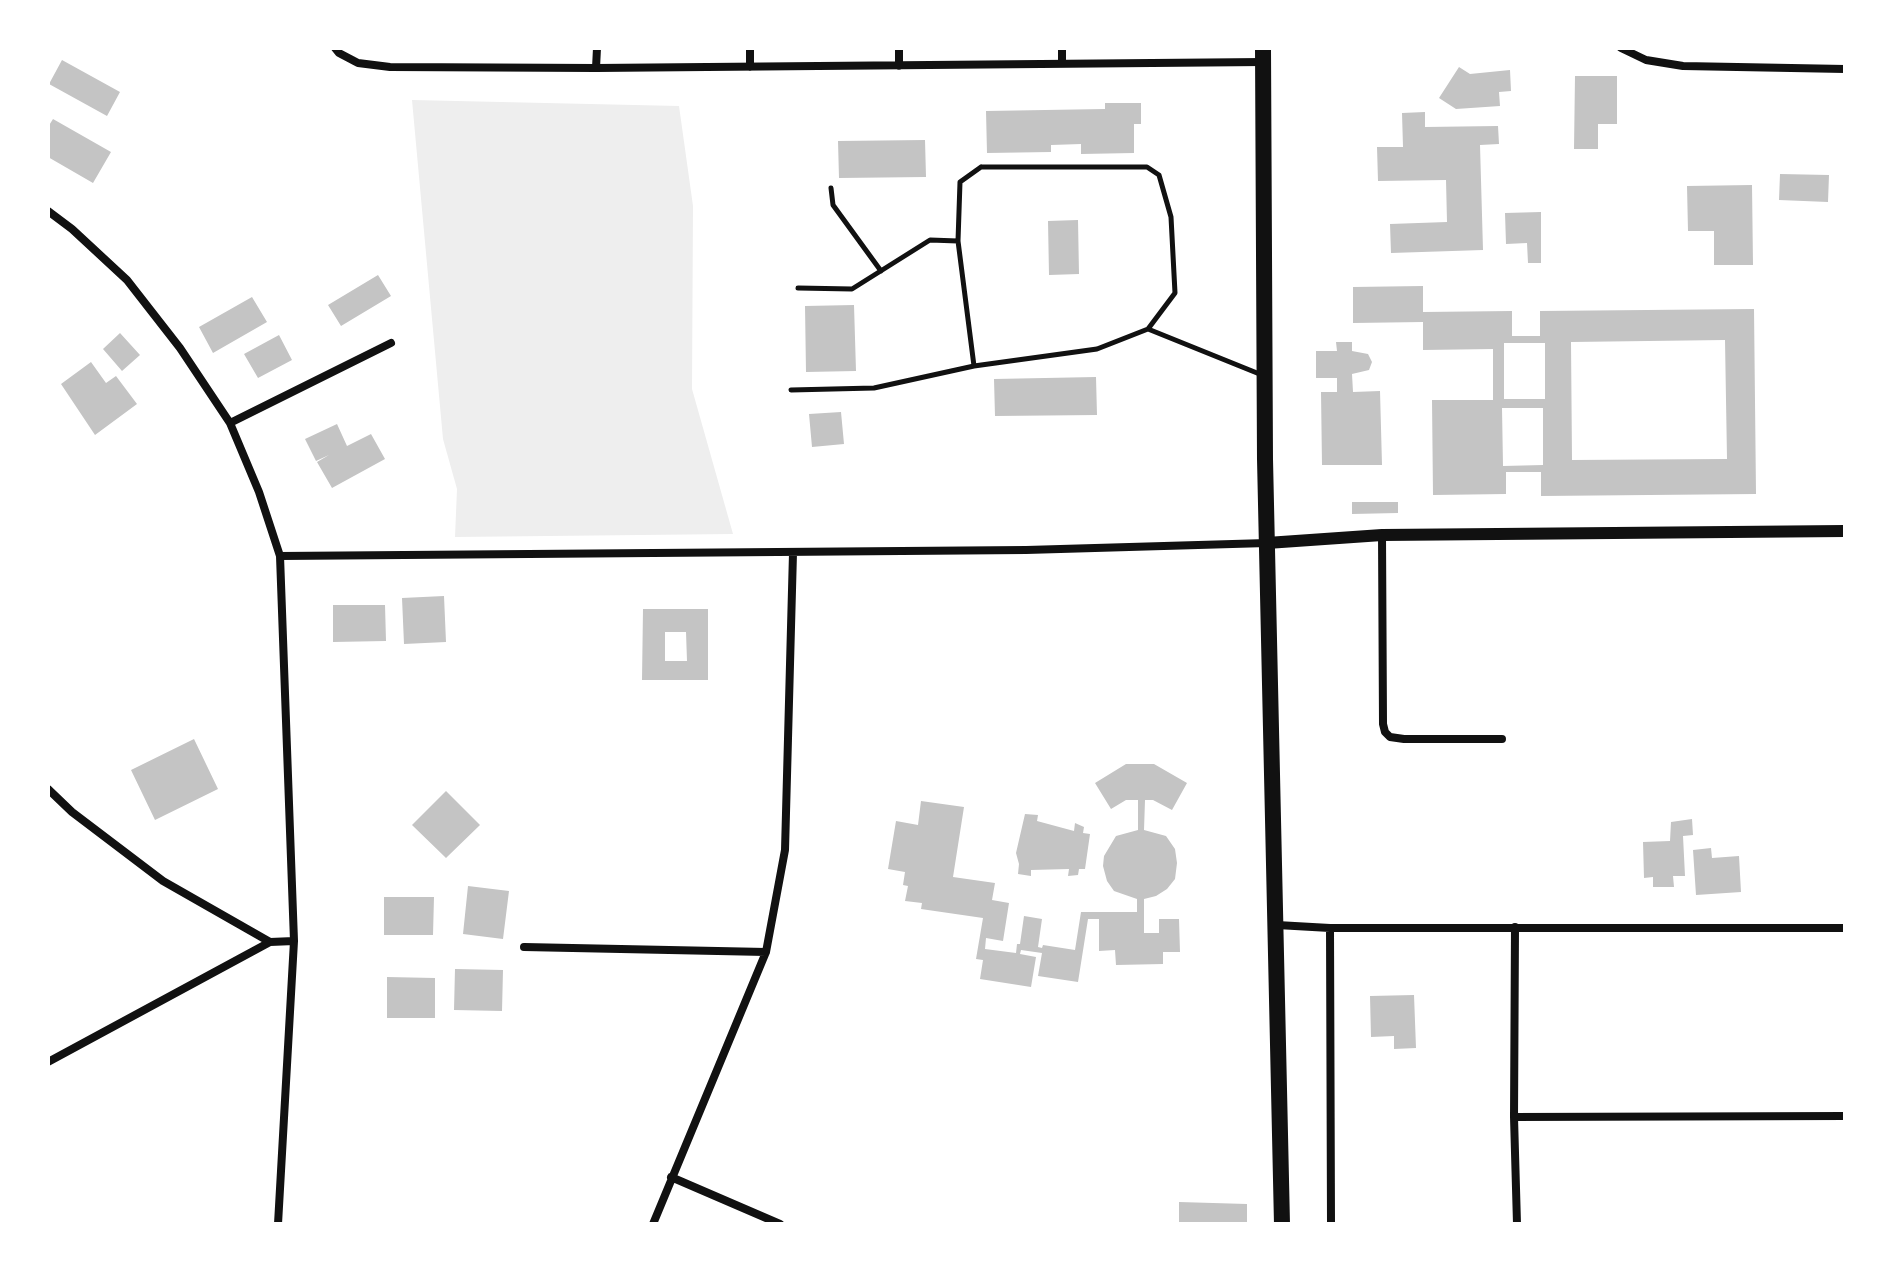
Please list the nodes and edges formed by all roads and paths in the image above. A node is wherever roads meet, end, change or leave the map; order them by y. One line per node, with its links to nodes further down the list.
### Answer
1 (335, 48): 11 (street)
2 (597, 48): 11 (street)
3 (750, 48): 10 (street)
4 (899, 48): 9 (street)
5 (1062, 48): 8 (street)
6 (1621, 48): 12 (street)
7 (1263, 55): 8 (street); 21 (highway)
8 (1062, 63): 9 (street)
9 (899, 66): 10 (street)
10 (750, 67): 11 (street)
11 (596, 68)
12 (1845, 69)
13 (831, 188): 16 (lane)
14 (48, 211): 23 (street)
15 (958, 241): 16 (lane); 18 (lane); 20 (lane)
16 (881, 271): 17 (lane)
17 (798, 288)
18 (1148, 329): 20 (lane); 21 (lane)
19 (391, 343): 23 (street)
20 (974, 366): 22 (lane)
21 (1264, 376): 26 (highway)
22 (791, 390)
23 (230, 423): 28 (street)
24 (1845, 531): 25 (street)
25 (1382, 535): 26 (street); 29 (street)
26 (1267, 543): 27 (street); 31 (highway)
27 (793, 553): 28 (street); 38 (street)
28 (280, 556): 35 (street)
29 (1502, 739)
30 (48, 789): 36 (street)
31 (1277, 925): 33 (street); 46 (highway)
32 (1515, 927): 33 (street); 34 (street); 41 (street)
33 (1330, 928): 47 (street)
34 (1845, 928)
35 (294, 941): 36 (street); 43 (street)
36 (270, 942): 39 (street)
37 (524, 947): 38 (street)
38 (766, 952): 42 (street)
39 (48, 1062)
40 (1845, 1116): 41 (street)
41 (1514, 1117): 48 (street)
42 (671, 1177): 44 (street); 45 (street)
43 (278, 1224)
44 (653, 1224)
45 (780, 1224)
46 (1282, 1224)
47 (1331, 1224)
48 (1517, 1224)

